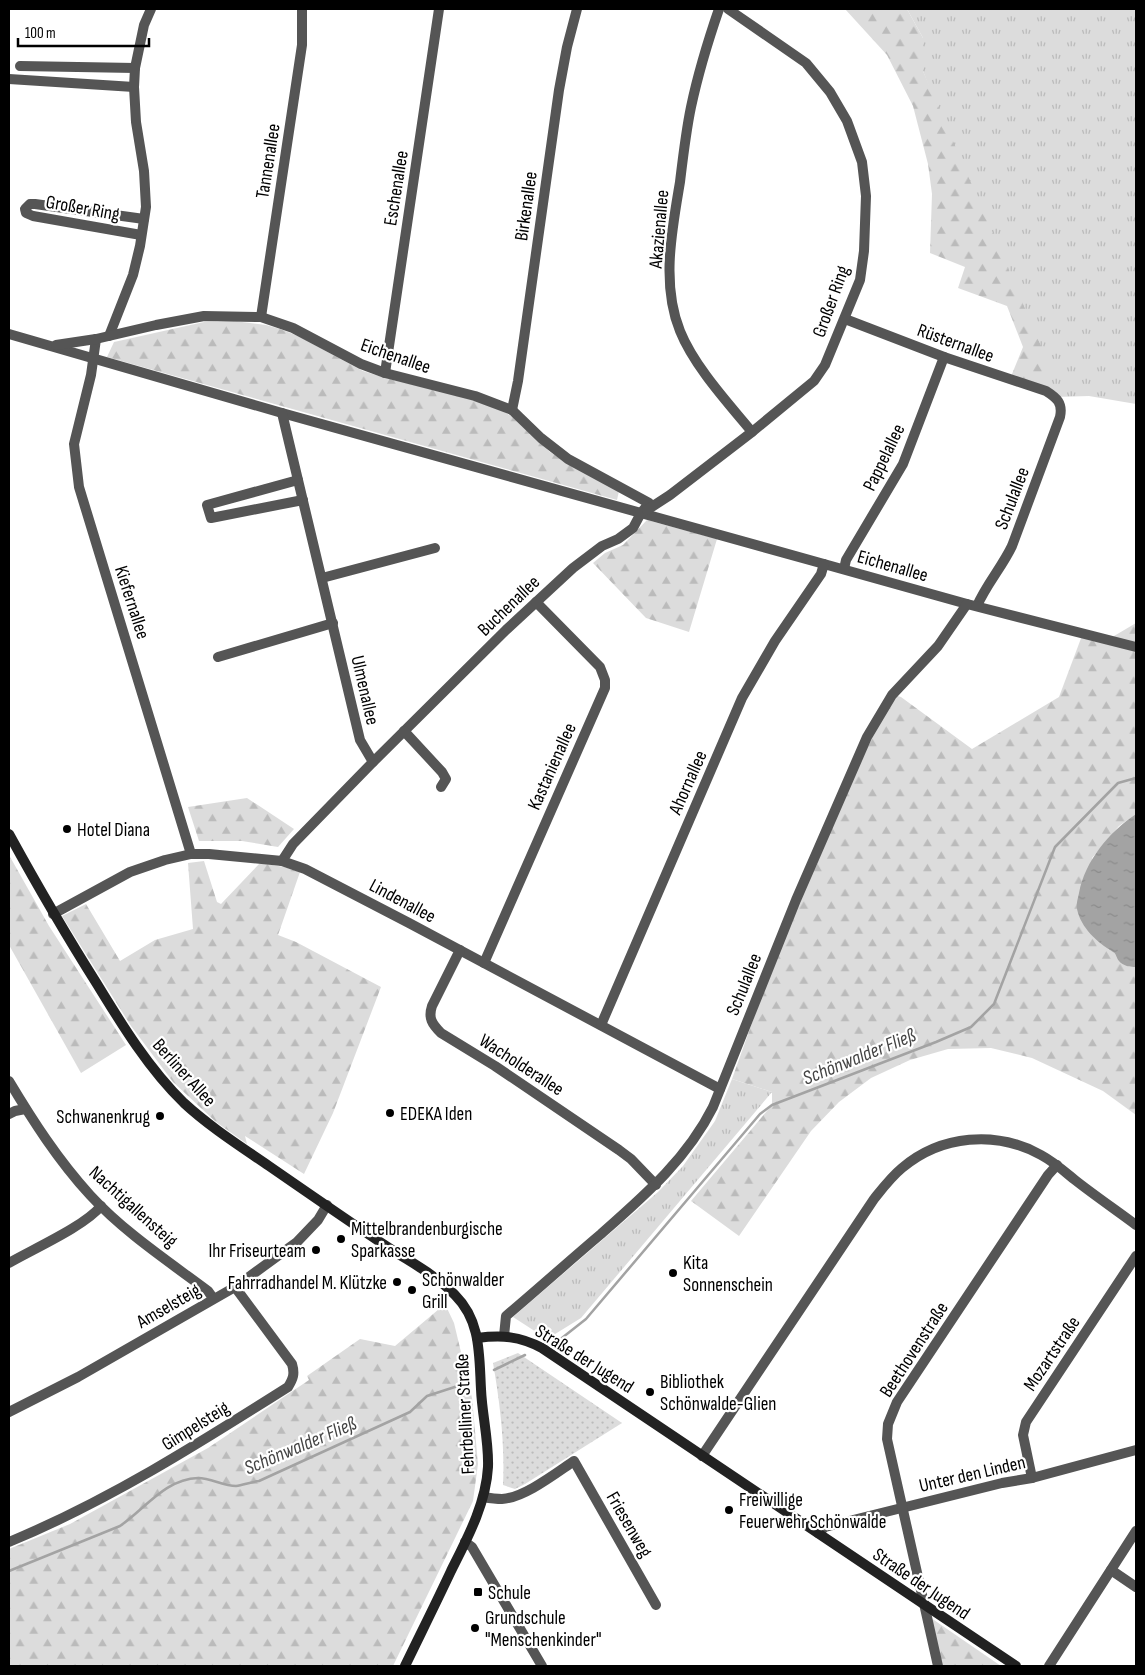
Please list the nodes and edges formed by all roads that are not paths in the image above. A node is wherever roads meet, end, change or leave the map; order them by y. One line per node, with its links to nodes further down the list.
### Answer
1 (151, 9): 8 (street, Großer Ring)
2 (302, 9): 13 (street, Tannenallee)
3 (439, 9): 21 (street, Eschenallee)
4 (578, 9): 23 (street, Birkenallee)
5 (719, 9): 25 (street, Akazienallee)
6 (728, 9): 14 (street, Großer Ring)
7 (20, 66): 8 (street)
8 (135, 68): 10 (street, Großer Ring)
9 (9, 79): 10 (street)
10 (134, 87): 11 (street, Großer Ring)
11 (144, 219): 12 (street, Großer Ring); 12 (street, Großer Ring)
12 (141, 235): 16 (street, Großer Ring)
13 (261, 317): 16 (street, Eichenallee); 21 (street, Eichenallee)
14 (844, 319): 19 (street, Rüsternallee); 25 (street, Großer Ring)
15 (9, 334): 18 (street, Eichenallee)
16 (109, 336): 17 (street, Eichenallee)
17 (96, 339): 18 (street, Eichenallee); 20 (street)
18 (50, 346): 20 (street, Eichenallee)
19 (944, 357): 22 (street, Rüsternallee); 31 (street, Pappelallee)
20 (94, 358): 24 (street, Eichenallee); 43 (street, Kiefernallee)
21 (385, 373): 23 (street, Eichenallee)
22 (1056, 397): 35 (street, Schulallee)
23 (512, 410): 28 (street, Eichenallee)
24 (282, 413): 26 (street, Ulmenallee); 28 (street, Eichenallee)
25 (752, 432): 28 (street, Großer Ring)
26 (298, 480): 27 (street, Ulmenallee); 27 (street)
27 (302, 500): 32 (street, Ulmenallee)
28 (641, 513): 30 (street, Eichenallee); 33 (street, Buchenallee)
29 (435, 548): 32 (street)
30 (824, 564): 31 (street, Eichenallee); 48 (street, Ahornallee)
31 (844, 569): 34 (street, Eichenallee)
32 (322, 578): 36 (street, Ulmenallee)
33 (536, 602): 39 (street, Buchenallee); 47 (street, Kastanienallee)
34 (966, 604): 35 (street, Eichenallee); 50 (street, Schulallee)
35 (977, 606): 37 (street, Eichenallee)
36 (333, 624): 38 (street); 40 (street, Ulmenallee)
37 (1136, 647)
38 (218, 657)
39 (404, 731): 40 (street, Buchenallee); 41 (street)
40 (372, 762): 44 (street, Buchenallee)
41 (441, 787)
42 (9, 834): 45 (main road, Berliner Allee)
43 (190, 854): 44 (street, Lindenallee); 45 (street, Lindenallee)
44 (282, 860): 46 (street, Lindenallee)
45 (53, 914): 55 (main road, Berliner Allee)
46 (460, 950): 47 (street, Lindenallee); 54 (street, Wacholderallee)
47 (484, 963): 48 (street, Lindenallee)
48 (601, 1025): 50 (street, Lindenallee)
49 (9, 1080): 51 (street, Nachtigallensteig)
50 (720, 1089): 54 (street, Schulallee)
51 (25, 1109): 52 (street); 56 (street, Nachtigallensteig)
52 (9, 1114)
53 (1057, 1165): 57 (street); 67 (street); 70 (street, Beethovenstraße)
54 (656, 1185): 63 (street, Schulallee)
55 (328, 1205): 60 (main road, Berliner Allee); 61 (street, Amselsteig)
56 (102, 1206): 59 (street); 62 (street, Nachtigallensteig)
57 (1136, 1225)
58 (1136, 1256): 68 (street, Mozartstraße)
59 (9, 1263)
60 (436, 1278): 64 (main road, Fehrbelliner Straße)
61 (234, 1287): 62 (street, Amselsteig); 73 (street, Gimpelsteig)
62 (214, 1298): 65 (street, Amselsteig)
63 (504, 1336): 64 (main road, Straße der Jugend); 67 (main road, Straße der Jugend)
64 (477, 1338): 69 (main road, Fehrbelliner Straße)
65 (9, 1412)
66 (1136, 1450): 68 (street, Unter den Linden)
67 (702, 1456): 72 (main road, Straße der Jugend)
68 (1032, 1478): 70 (street, Unter den Linden)
69 (483, 1497): 74 (main road, Fehrbelliner Straße); 77 (street, Friesenweg)
70 (903, 1507): 72 (street, Unter den Linden); 78 (street, Beethovenstraße)
71 (1136, 1531): 75 (street)
72 (818, 1533): 78 (main road, Straße der Jugend)
73 (9, 1542)
74 (465, 1542): 79 (main road, Fehrbelliner Straße); 80 (street)
75 (1111, 1570): 76 (street); 83 (street)
76 (1136, 1587)
77 (656, 1604)
78 (925, 1606): 81 (street, Beethovenstraße); 82 (main road, Straße der Jugend)
79 (405, 1666)
80 (542, 1666)
81 (938, 1666)
82 (1016, 1666)
83 (1049, 1666)

